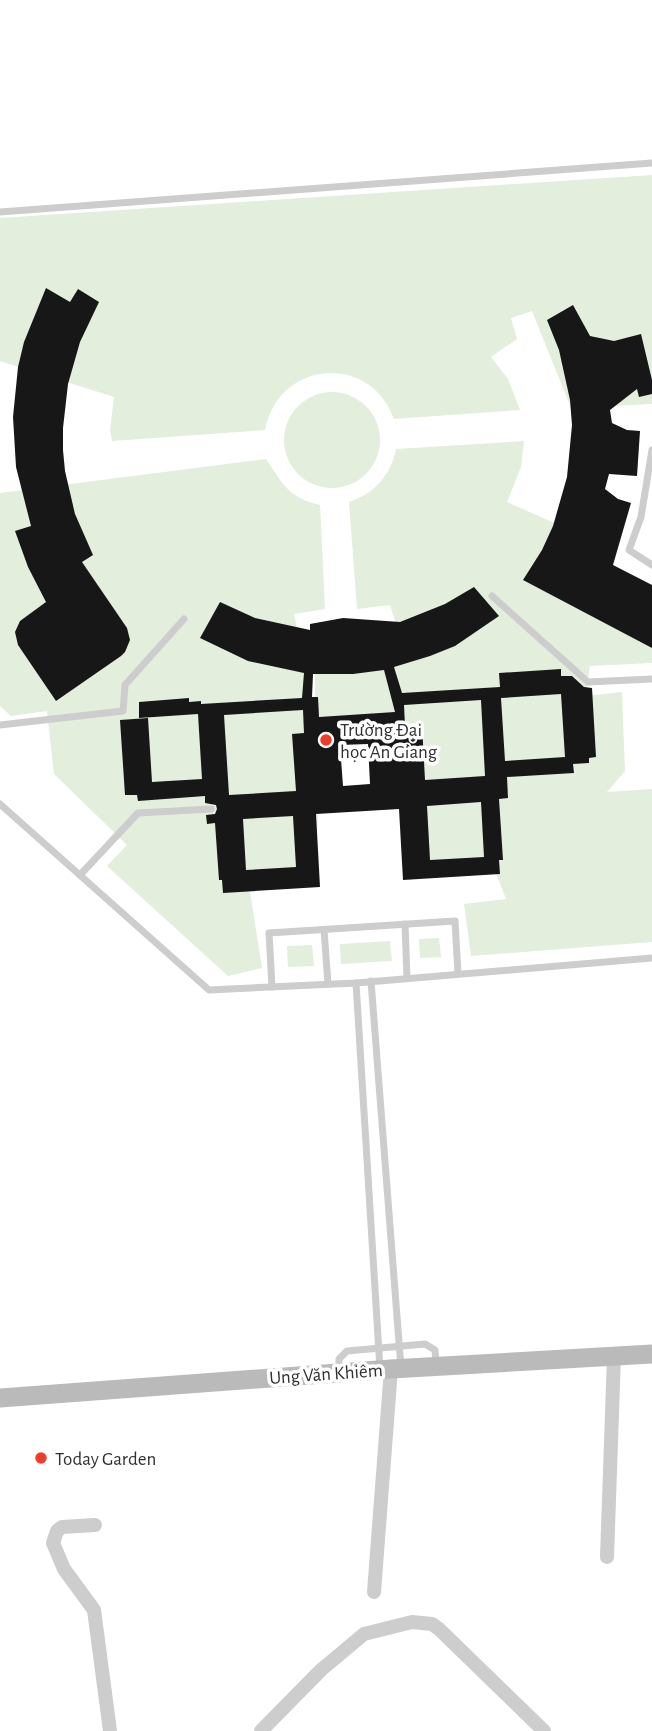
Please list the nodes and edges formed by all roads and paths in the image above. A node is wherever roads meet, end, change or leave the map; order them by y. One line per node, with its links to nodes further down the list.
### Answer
1 (652, 163): 2 (lane)
2 (0, 212)
3 (652, 450): 4 (lane)
4 (649, 486): 5 (lane)
5 (652, 565)
6 (492, 596): 8 (lane)
7 (184, 619): 9 (lane)
8 (652, 679)
9 (0, 725)
10 (0, 804): 12 (lane)
11 (211, 809): 12 (lane)
12 (80, 875): 21 (lane)
13 (405, 924): 14 (lane); 16 (lane); 17 (lane)
14 (324, 930): 20 (lane); 21 (lane)
15 (652, 958): 16 (lane)
16 (458, 974): 17 (lane)
17 (407, 978): 18 (lane)
18 (371, 981): 19 (lane); 22 (lane)
19 (356, 983): 20 (lane); 23 (lane)
20 (328, 984): 21 (lane)
21 (272, 987)
22 (399, 1346): 23 (lane); 26 (lane); 27 (lane)
23 (378, 1348): 27 (lane); 28 (lane)
24 (652, 1354): 25 (street, Ung Văn Khiêm)
25 (614, 1356): 26 (street, Ung Văn Khiêm); 31 (street)
26 (436, 1366): 27 (street, Ung Văn Khiêm)
27 (390, 1369): 28 (street, Ung Văn Khiêm); 32 (street)
28 (339, 1372): 29 (street, Ung Văn Khiêm)
29 (0, 1398)
30 (95, 1525): 33 (street)
31 (607, 1557)
32 (374, 1592)
33 (110, 1731)
34 (261, 1731): 35 (street)
35 (544, 1731)

